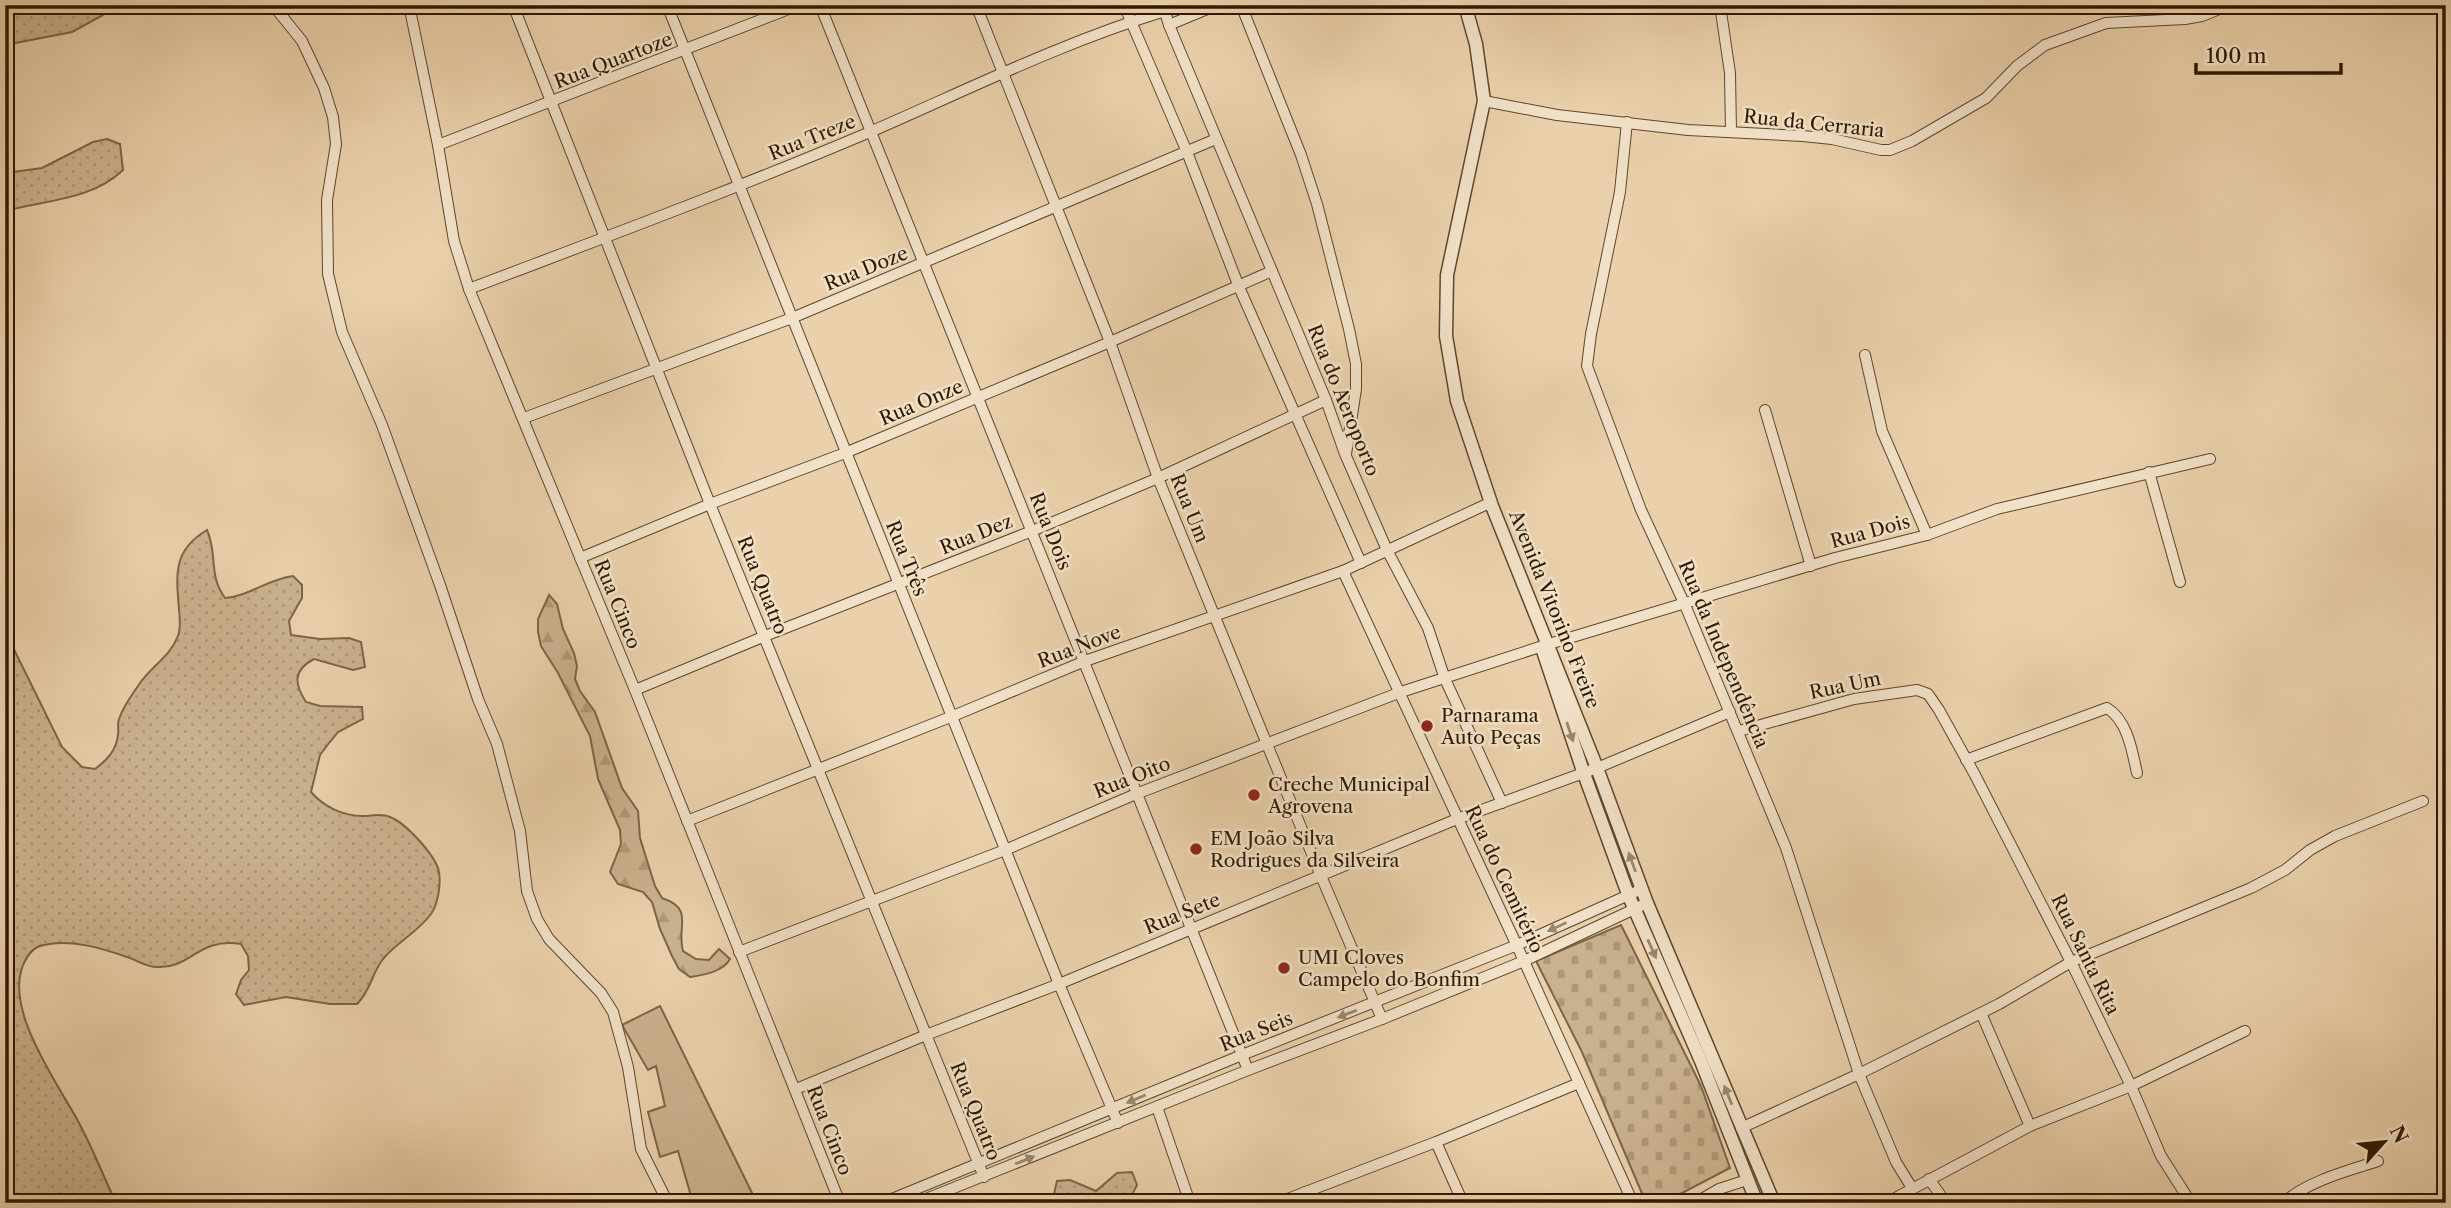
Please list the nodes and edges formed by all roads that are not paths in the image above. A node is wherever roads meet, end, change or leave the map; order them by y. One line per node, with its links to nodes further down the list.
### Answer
1 (273, 5): 120 (street)
2 (409, 5): 26 (street, Rua Cinco)
3 (513, 5): 21 (street, Rua Quatro)
4 (667, 5): 18 (street, Rua Três)
5 (799, 5): 18 (street, Rua Quartoze)
6 (820, 5): 23 (street, Rua Dois)
7 (976, 5): 19 (street, Rua Um)
8 (1124, 5): 16 (street)
9 (1217, 5): 17 (street)
10 (1241, 5): 45 (street)
11 (1458, 5): 50 (street, Avenida Vitorino Freire)
12 (1465, 5): 20 (street, Avenida Vitorino Freire)
13 (1720, 5): 24 (street)
14 (2229, 5): 24 (street, Rua da Cerraria)
15 (1164, 8): 16 (street, Rua Treze); 17 (street, Rua do Aeroporto)
16 (1130, 22): 19 (street, Rua Treze); 27 (street)
17 (1168, 25): 25 (street, Rua do Aeroporto)
18 (685, 51): 21 (street, Rua Quartoze); 28 (street, Rua Três)
19 (1005, 72): 23 (street, Rua Treze); 29 (street, Rua Um)
20 (1484, 101): 22 (street, Rua da Cerraria); 63 (street, Avenida Vitorino Freire)
21 (551, 102): 26 (street, Rua Quartoze); 30 (street, Rua Quatro)
22 (1627, 122): 24 (street, Rua da Cerraria); 60 (street, Rua da Independência)
23 (871, 131): 28 (street, Rua Treze); 31 (street, Rua Dois)
24 (1731, 132)
25 (1216, 139): 27 (street, Rua Doze); 32 (street, Rua do Aeroporto)
26 (438, 145): 34 (street, Rua Cinco)
27 (1187, 152): 29 (street, Rua Doze); 33 (street)
28 (740, 186): 30 (street, Rua Treze); 35 (street, Rua Três)
29 (1058, 206): 31 (street, Rua Doze); 36 (street, Rua Um)
30 (606, 237): 34 (street, Rua Treze); 38 (street, Rua Quatro)
31 (923, 264): 35 (street, Rua Doze); 39 (street, Rua Dois)
32 (1272, 271): 33 (street, Rua Onze); 40 (street, Rua do Aeroporto)
33 (1239, 287): 36 (street, Rua Onze); 42 (street)
34 (470, 289): 43 (street, Rua Cinco)
35 (792, 318): 38 (street, Rua Doze); 44 (street, Rua Três)
36 (1110, 342): 39 (street, Rua Onze); 48 (street, Rua Um)
37 (1865, 355): 52 (street)
38 (658, 369): 43 (street, Rua Doze); 49 (street, Rua Quatro)
39 (978, 397): 44 (street, Rua Onze); 51 (street, Rua Dois)
40 (1326, 400): 42 (street, Rua Dez); 45 (street, Rua do Aeroporto)
41 (1765, 410): 56 (street)
42 (1294, 414): 48 (street, Rua Dez); 55 (street)
43 (524, 418): 54 (street, Rua Cinco)
44 (845, 453): 49 (street, Rua Onze); 59 (street, Rua Três)
45 (1345, 454): 53 (street, Rua do Aeroporto)
46 (2210, 459): 47 (street, Rua Dois)
47 (2149, 472): 52 (street, Rua Dois); 58 (street)
48 (1158, 478): 51 (street, Rua Dez); 61 (street, Rua Um)
49 (710, 504): 54 (street, Rua Onze); 62 (street, Rua Quatro)
50 (1485, 505): 53 (street, Rua Nove); 63 (street, Avenida Vitorino Freire)
51 (1032, 531): 59 (street, Rua Dez); 64 (street, Rua Dois)
52 (1927, 535): 56 (street, Rua Dois)
53 (1387, 550): 55 (street, Rua Nove); 65 (street, Rua do Aeroporto)
54 (580, 558): 66 (street, Rua Cinco)
55 (1361, 563): 57 (street, Rua Nove)
56 (1811, 566): 60 (street, Rua Dois)
57 (1343, 571): 61 (street, Rua Nove); 67 (street, Rua do Cemitério)
58 (2180, 582)
59 (899, 584): 62 (street, Rua Dez); 69 (street, Rua Três)
60 (1685, 605): 63 (street, Rua Dois); 68 (street, Rua da Independência)
61 (1215, 614): 64 (street, Rua Nove); 72 (street, Rua Um)
62 (765, 636): 66 (street, Rua Dez); 74 (street, Rua Quatro)
63 (1545, 645): 65 (street, Rua Oito); 75 (street, Avenida Vitorino Freire); 76 (street, Avenida Vitorino Freire, one-way to 76)
64 (1085, 661): 69 (street, Rua Nove); 78 (street, Rua Dois)
65 (1445, 679): 67 (street, Rua Oito); 80 (street, Rua do Aeroporto)
66 (635, 690): 82 (street, Rua Cinco)
67 (1401, 692): 72 (street, Rua Oito); 81 (street, Rua do Cemitério)
68 (1730, 712): 71 (street, Rua da Independência); 75 (street)
69 (953, 716): 74 (street, Rua Nove); 83 (street, Rua Três)
70 (1945, 722): 71 (street, Rua Um); 73 (street, Rua Santa Rita)
71 (1738, 731): 103 (street, Rua da Independência)
72 (1267, 742): 78 (street, Rua Oito); 84 (street, Rua Um)
73 (1966, 760): 77 (street); 94 (street, Rua Santa Rita)
74 (818, 768): 82 (street, Rua Nove); 87 (street, Rua Quatro)
75 (1597, 768): 76 (street); 85 (street, Avenida Vitorino Freire, one-way to 75)
76 (1583, 771): 80 (street, Rua Sete); 86 (street, Avenida Vitorino Freire)
77 (2137, 773)
78 (1136, 793): 83 (street, Rua Oito); 90 (street, Rua Dois)
79 (2423, 801): 94 (street)
80 (1502, 803): 81 (street, Rua Sete)
81 (1457, 819): 84 (street, Rua Sete); 91 (street, Rua do Cemitério)
82 (687, 821): 92 (street, Rua Cinco)
83 (1005, 850): 87 (street, Rua Oito); 95 (street, Rua Três)
84 (1321, 876): 90 (street, Rua Sete); 96 (street, Rua Um)
85 (1642, 889): 86 (street, Rua Seis); 88 (street, Avenida Vitorino Freire)
86 (1628, 894): 89 (street, Avenida Vitorino Freire); 91 (street, Rua Seis, one-way to 91)
87 (872, 900): 92 (street, Rua Oito); 100 (street, Rua Quatro)
88 (1647, 903): 89 (street); 111 (street, Avenida Vitorino Freire, one-way to 88)
89 (1634, 909): 93 (street); 117 (street, Avenida Vitorino Freire, one-way to 117)
90 (1192, 928): 95 (street, Rua Sete); 101 (street, Rua Dois)
91 (1517, 945): 93 (street, Rua do Cemitério); 96 (street, Rua Seis)
92 (739, 952): 106 (street, Rua Cinco)
93 (1524, 961): 98 (street); 104 (street, Rua do Cemitério)
94 (2071, 962): 97 (street); 105 (street, Rua Santa Rita)
95 (1059, 984): 100 (street, Rua Sete); 108 (street, Rua Três)
96 (1375, 1003): 98 (street, Rua Um); 101 (street, Rua Seis, one-way to 101)
97 (1981, 1013): 103 (street); 110 (street)
98 (1382, 1020): 102 (street)
99 (2245, 1031): 105 (street)
100 (926, 1035): 106 (street, Rua Sete); 114 (street, Rua Quatro)
101 (1242, 1055): 102 (street, Rua Dois); 108 (street, Rua Seis, one-way to 108)
102 (1248, 1070): 107 (street)
103 (1858, 1074): 111 (street); 118 (street, Rua da Independência)
104 (1579, 1083): 112 (street); 128 (street, Rua do Cemitério)
105 (2131, 1086): 110 (street); 134 (street, Rua Santa Rita)
106 (796, 1089): 121 (street, Rua Cinco)
107 (1157, 1107): 109 (street); 124 (street)
108 (1112, 1109): 109 (street, Rua Três); 114 (street, Rua Seis)
109 (1118, 1122): 115 (street, one-way to 109)
110 (2030, 1126): 116 (street)
111 (1741, 1128): 131 (street, Avenida Vitorino Freire)
112 (1436, 1142): 119 (street); 127 (street)
113 (2378, 1161): 135 (street)
114 (979, 1164): 115 (street, Rua Quatro); 122 (street, Rua Seis)
115 (984, 1177): 123 (street)
116 (1929, 1179): 118 (street); 133 (street)
117 (1747, 1180): 129 (street); 130 (street, Avenida Vitorino Freire)
118 (1912, 1188): 132 (street)
119 (1305, 1192): 125 (street); 126 (street)
120 (668, 1203)
121 (840, 1203)
122 (882, 1203)
123 (916, 1203)
124 (1190, 1203)
125 (1277, 1203)
126 (1311, 1203)
127 (1463, 1203)
128 (1633, 1203)
129 (1695, 1203)
130 (1758, 1203)
131 (1774, 1203)
132 (1885, 1203)
133 (1946, 1203)
134 (2191, 1203)
135 (2283, 1203)

